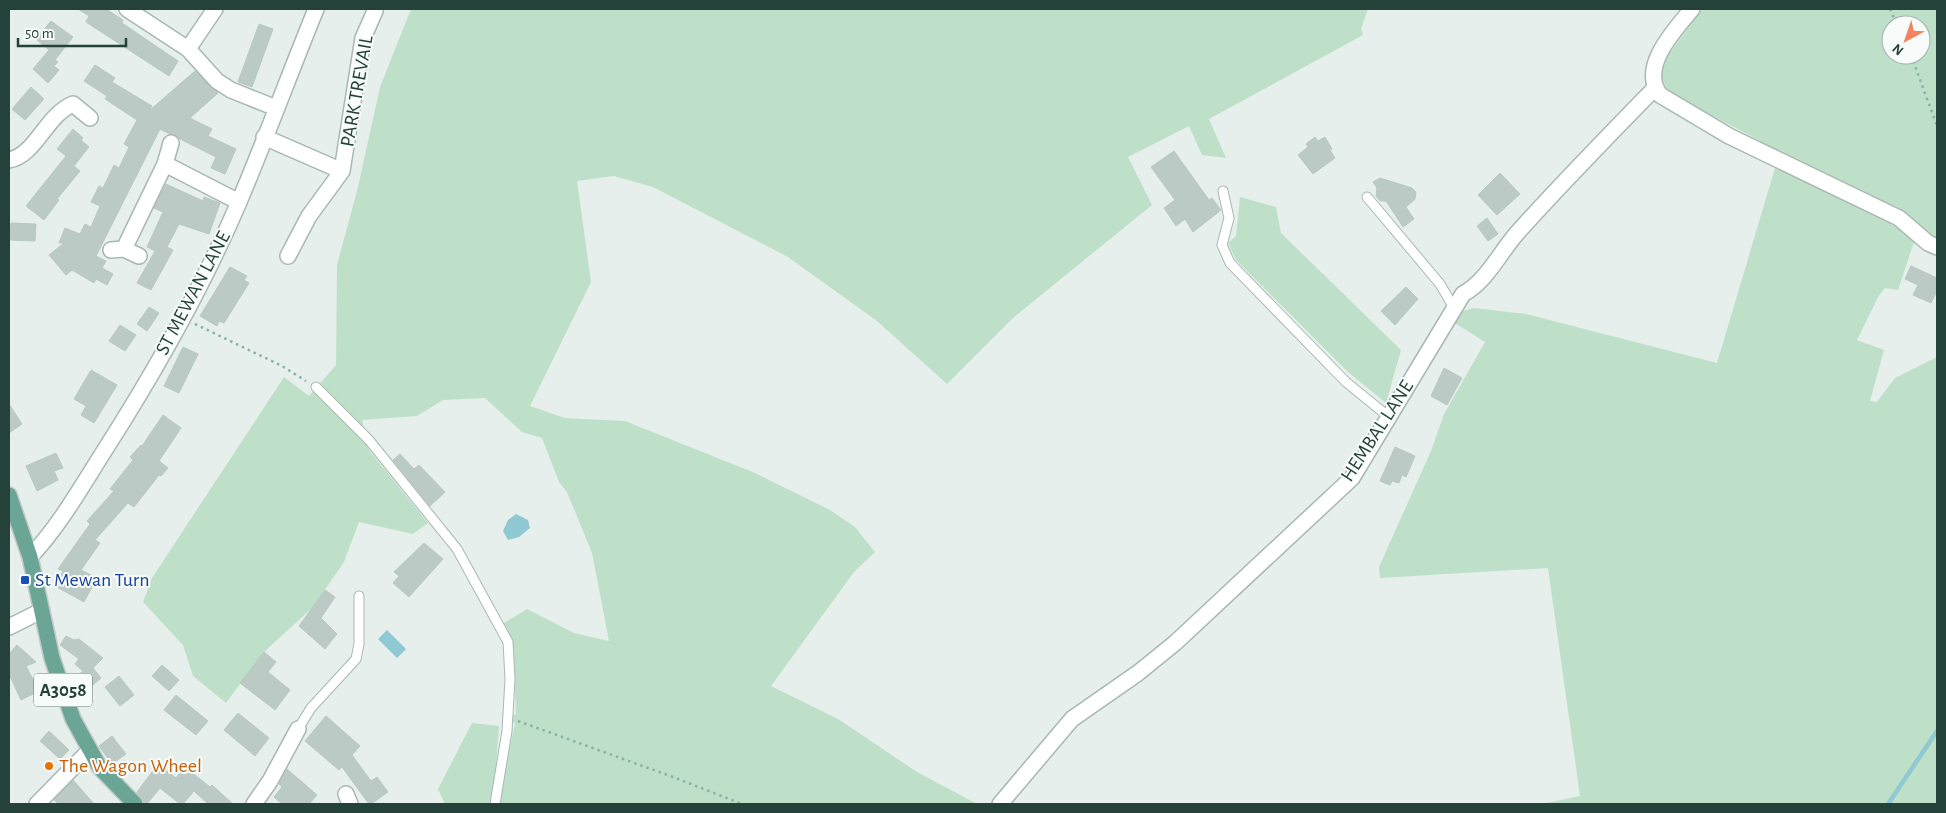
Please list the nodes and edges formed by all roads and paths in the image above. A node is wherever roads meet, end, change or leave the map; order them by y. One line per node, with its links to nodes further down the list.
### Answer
1 (127, 9): 6 (street)
2 (215, 9): 6 (street)
3 (316, 9): 9 (street, ST MEWAN LANE)
4 (1692, 9): 8 (street)
5 (375, 11): 16 (street, PARK TREVAIL)
6 (188, 48): 9 (street)
7 (1915, 65): 11 (path)
8 (1655, 88): 20 (street); 23 (street, HEMBAL LANE)
9 (276, 108): 12 (street, ST MEWAN LANE)
10 (90, 118): 14 (street)
11 (1937, 126)
12 (264, 137): 16 (street, PARK TREVAIL); 19 (street, ST MEWAN LANE)
13 (170, 143): 15 (street)
14 (10, 164)
15 (165, 164): 19 (street); 21 (street)
16 (342, 171): 22 (street, PARK TREVAIL)
17 (1223, 192): 26 (lane)
18 (1367, 197): 23 (lane)
19 (239, 202): 24 (street, ST MEWAN LANE)
20 (1937, 247)
21 (139, 256)
22 (288, 256)
23 (1454, 308): 26 (street, HEMBAL LANE)
24 (182, 318): 25 (path); 28 (street, ST MEWAN LANE)
25 (316, 387): 32 (lane)
26 (1389, 417): 40 (street, HEMBAL LANE)
27 (9, 495): 28 (main road, A3058)
28 (30, 557): 30 (main road, A3058)
29 (359, 596): 33 (lane)
30 (41, 610): 31 (street); 34 (main road, A3058)
31 (9, 627)
32 (508, 718): 38 (lane); 39 (path)
33 (298, 729): 37 (street)
34 (89, 751): 35 (street); 36 (main road, A3058)
35 (37, 804)
36 (135, 804)
37 (254, 804)
38 (495, 804)
39 (742, 804)
40 (1000, 804)

